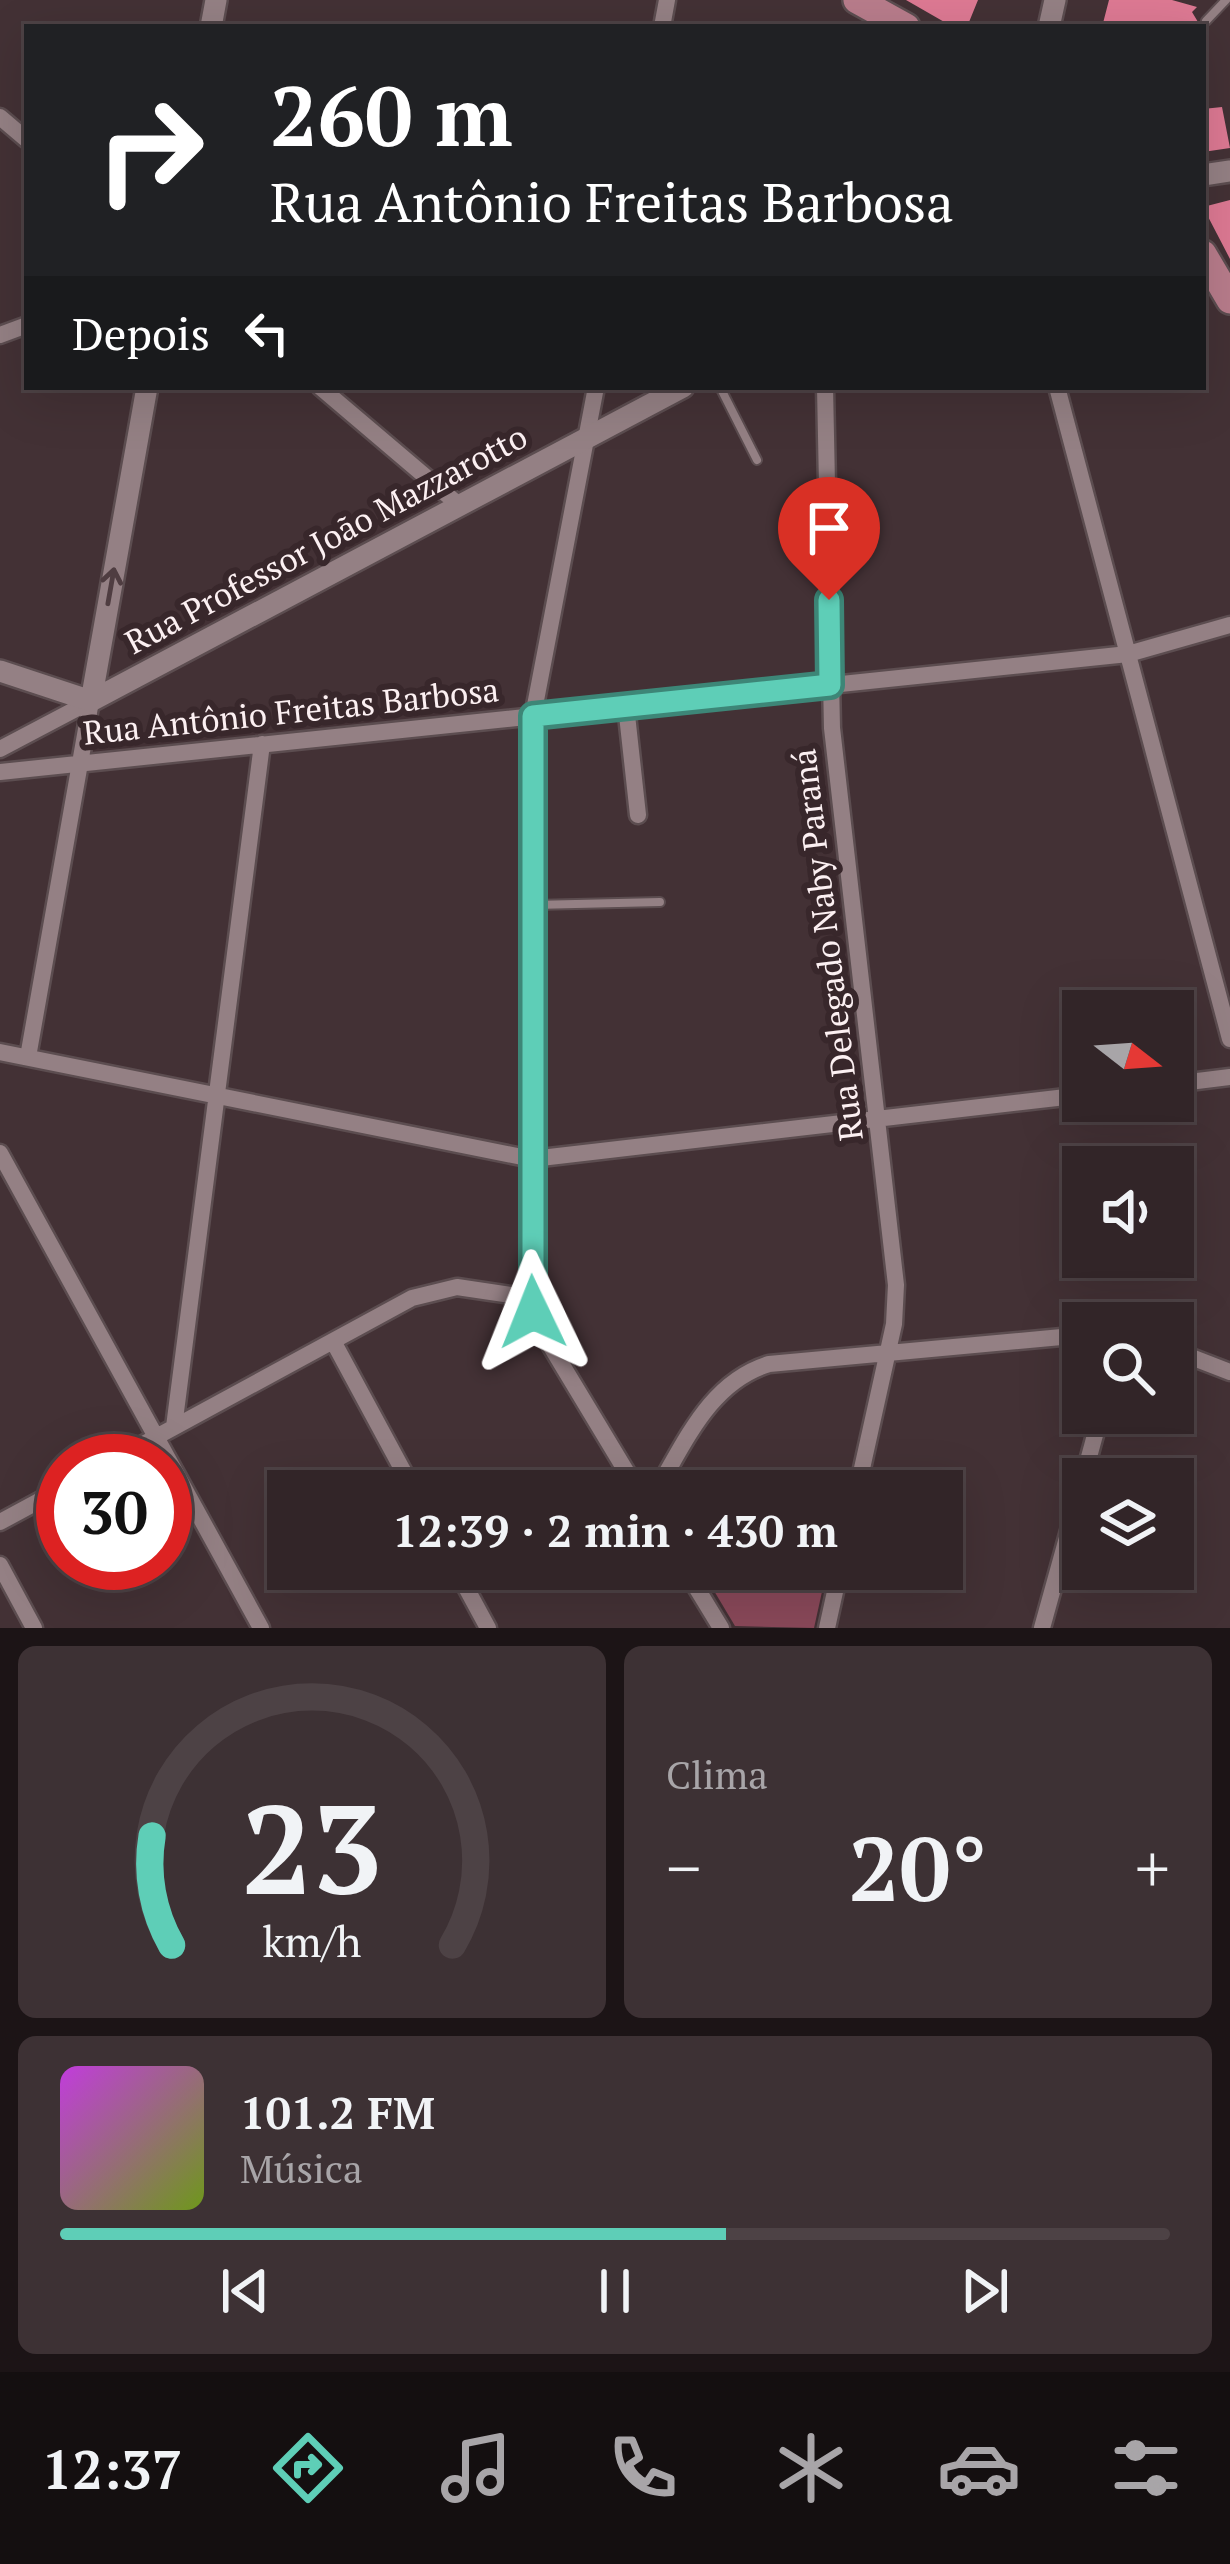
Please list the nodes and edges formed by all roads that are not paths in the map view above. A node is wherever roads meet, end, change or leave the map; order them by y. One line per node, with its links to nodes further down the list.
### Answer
1 (857, 0): 4 (main road)
2 (1226, 0): 3 (lane)
3 (1206, 21)
4 (901, 24)
5 (0, 117): 6 (street)
6 (24, 137)
7 (1206, 259): 8 (main road)
8 (1230, 300)
9 (146, 390): 23 (street, one-way to 9)
10 (324, 390): 18 (street)
11 (595, 390): 16 (street)
12 (677, 390): 16 (street, Rua Professor João Mazzarotto)
13 (722, 390): 17 (lane)
14 (825, 390): 22 (street, Rua Delegado Naby Paraná)
15 (1058, 390): 20 (street)
16 (586, 438): 18 (street, Rua Professor João Mazzarotto); 25 (street)
17 (758, 460)
18 (460, 505): 23 (street, Rua Professor João Mazzarotto)
19 (1230, 625): 20 (street, Rua Antônio Freitas Barbosa)
20 (1128, 654): 22 (street, Rua Antônio Freitas Barbosa); 33 (street)
21 (0, 671): 23 (street)
22 (830, 685): 24 (street, Rua Antônio Freitas Barbosa); 40 (street, Rua Delegado Naby Paraná)
23 (91, 701): 27 (street, Rua Professor João Mazzarotto); 28 (street)
24 (626, 706): 25 (street, Rua Antônio Freitas Barbosa); 30 (street)
25 (533, 716): 26 (street, Rua Antônio Freitas Barbosa); 32 (street)
26 (262, 744): 28 (street, Rua Antônio Freitas Barbosa); 38 (street)
27 (0, 749)
28 (80, 763): 29 (street, Rua Antônio Freitas Barbosa); 35 (street)
29 (0, 772)
30 (638, 815)
31 (660, 902): 32 (lane)
32 (533, 905): 42 (street)
33 (1230, 1039)
34 (0, 1052): 35 (street)
35 (28, 1057): 38 (street)
36 (1230, 1077): 37 (street)
37 (1194, 1081)
38 (217, 1095): 42 (street); 49 (street)
39 (1062, 1097): 40 (street)
40 (878, 1119): 42 (street); 46 (street, Rua Delegado Naby Paraná)
41 (0, 1153): 50 (street)
42 (532, 1159): 43 (street)
43 (531, 1298): 45 (street); 53 (street)
44 (1062, 1337): 46 (street)
45 (333, 1341): 49 (street); 52 (street)
46 (888, 1352): 54 (street); 55 (street, Rua Delegado Naby Paraná)
47 (1194, 1358): 48 (street)
48 (1230, 1372)
49 (174, 1427): 51 (street)
50 (154, 1434)
51 (161, 1434)
52 (403, 1470)
53 (625, 1470)
54 (669, 1470)
55 (862, 1470)
56 (192, 1502): 65 (street)
57 (36, 1503): 58 (street)
58 (0, 1522)
59 (1062, 1556): 69 (street)
60 (0, 1565): 64 (street)
61 (467, 1590): 66 (street)
62 (698, 1590): 67 (street)
63 (835, 1590): 68 (street)
64 (34, 1628)
65 (261, 1628)
66 (488, 1628)
67 (721, 1628)
68 (827, 1628)
69 (1042, 1628)

